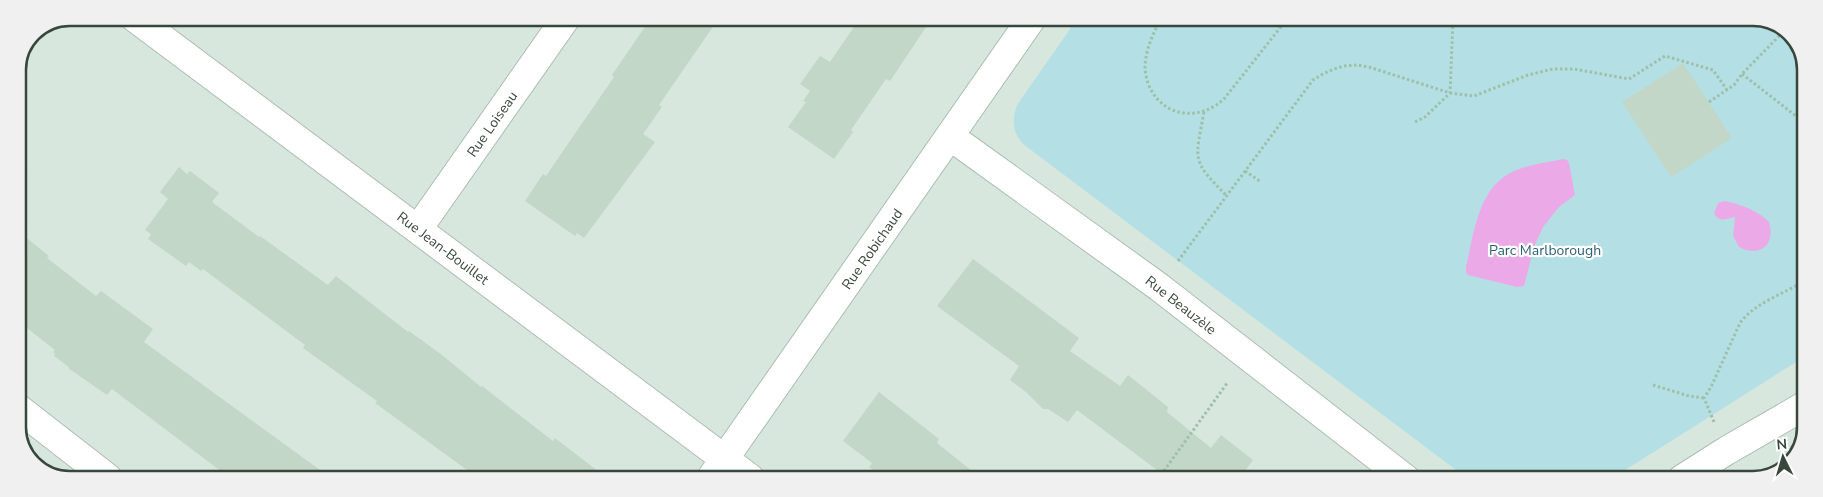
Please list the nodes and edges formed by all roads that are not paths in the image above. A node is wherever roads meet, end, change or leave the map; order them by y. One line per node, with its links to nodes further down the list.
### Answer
1 (146, 26): 5 (street, Rue Jean-Bouillet)
2 (560, 26): 5 (street, Rue Loiseau)
3 (1027, 26): 4 (street, Rue Robichaud)
4 (951, 137): 8 (street, Rue Robichaud); 10 (street, Rue Beauzèle)
5 (418, 229): 8 (street, Rue Jean-Bouillet)
6 (1797, 410): 11 (street)
7 (26, 414): 9 (street)
8 (718, 469)
9 (99, 471)
10 (1396, 471)
11 (1695, 471)

